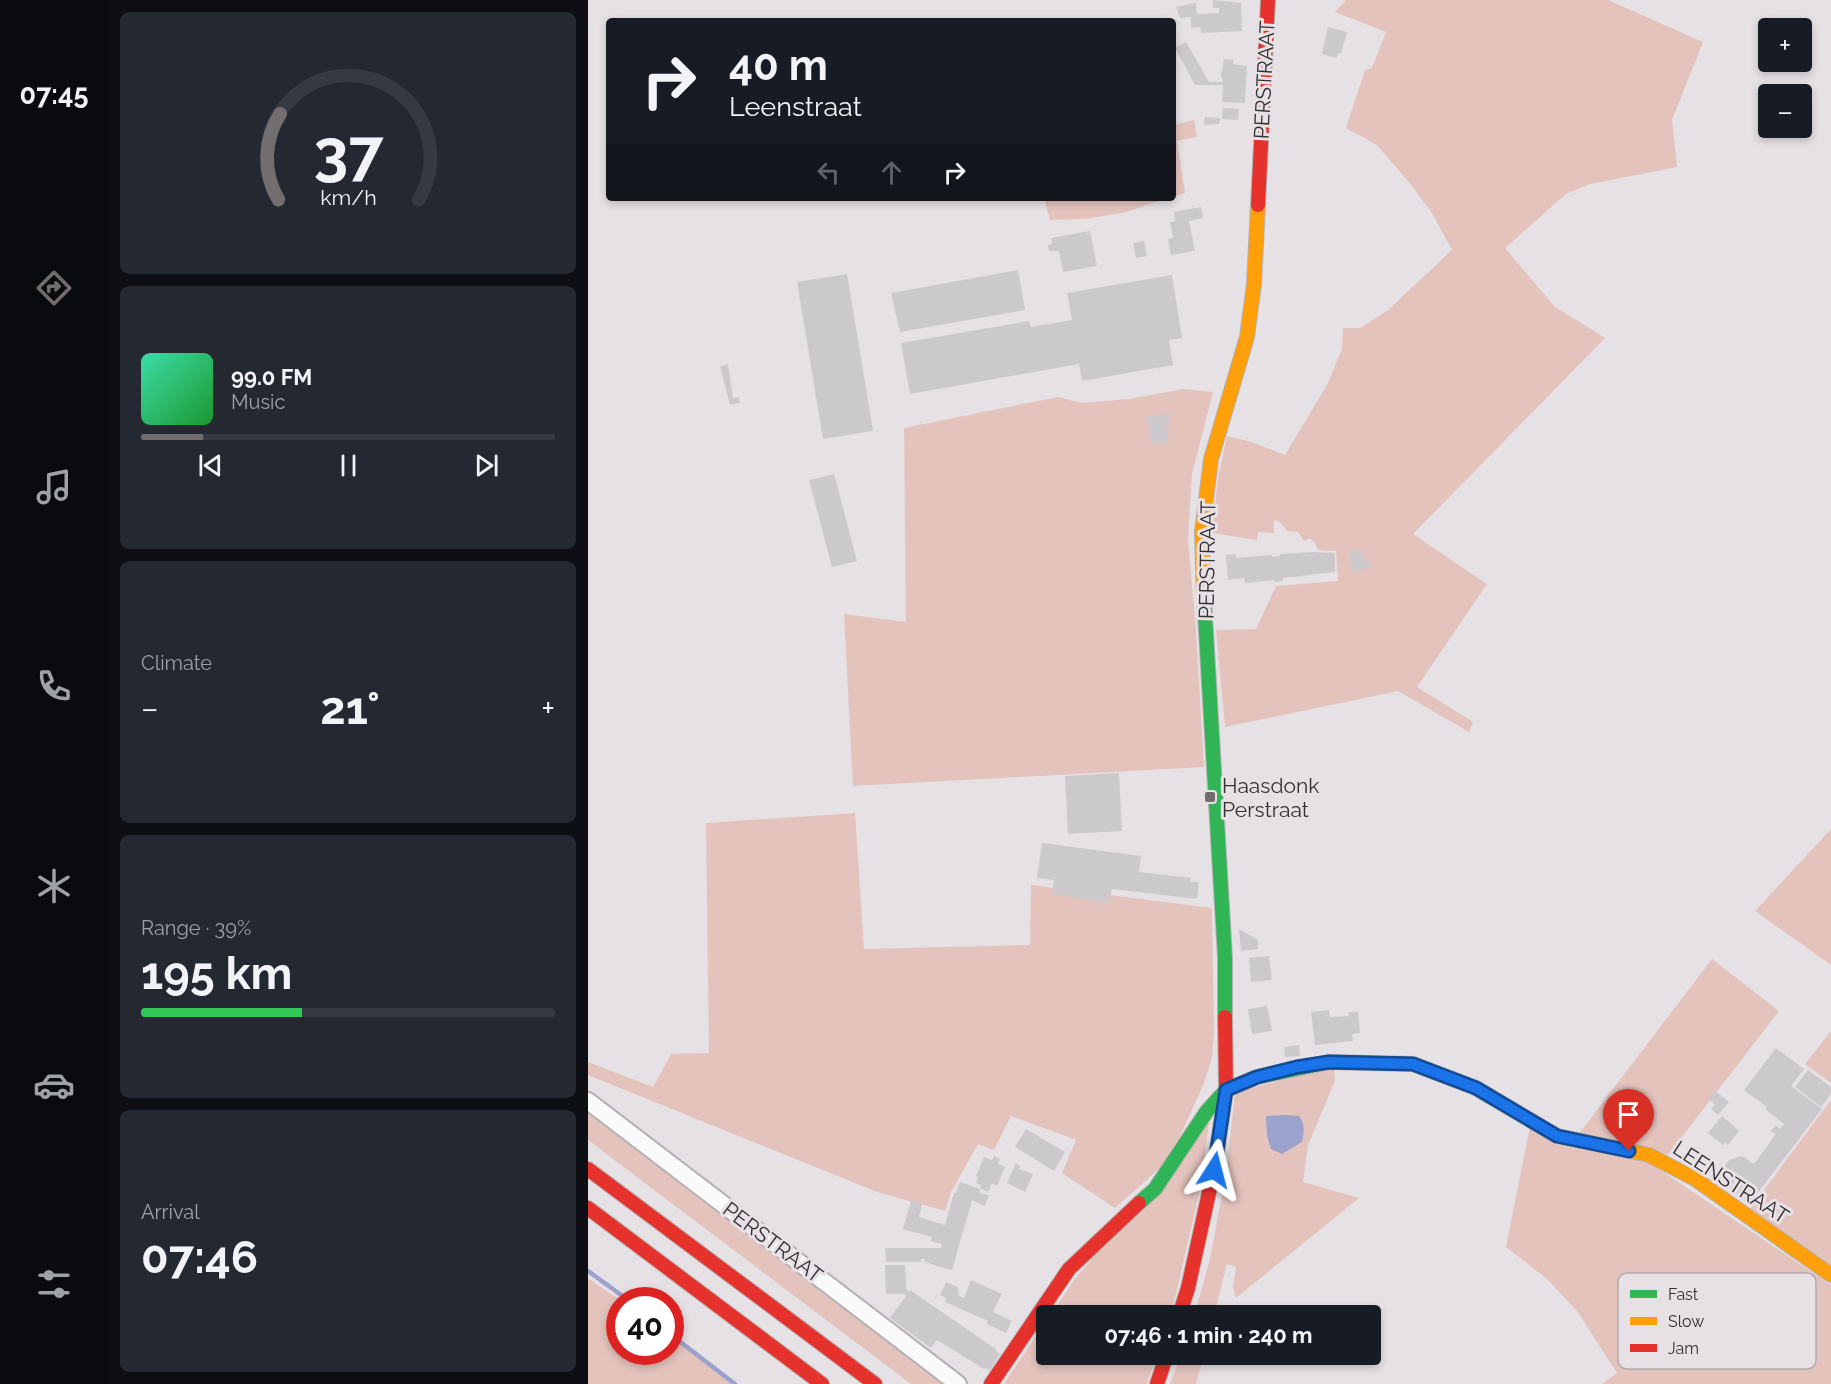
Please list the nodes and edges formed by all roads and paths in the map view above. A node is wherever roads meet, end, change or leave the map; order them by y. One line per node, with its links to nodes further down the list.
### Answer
1 (1268, 0): 2 (main road, PERSTRAAT)
2 (1226, 1090): 6 (main road, LEENSTRAAT); 7 (main road, PERSTRAAT); 12 (main road)
3 (588, 1101): 11 (street, PERSTRAAT)
4 (588, 1169): 10 (main road)
5 (588, 1208): 9 (main road)
6 (1831, 1275)
7 (1183, 1305)
8 (1163, 1365): 13 (main road)
9 (822, 1384)
10 (874, 1384)
11 (958, 1384)
12 (992, 1384)
13 (1157, 1384)

